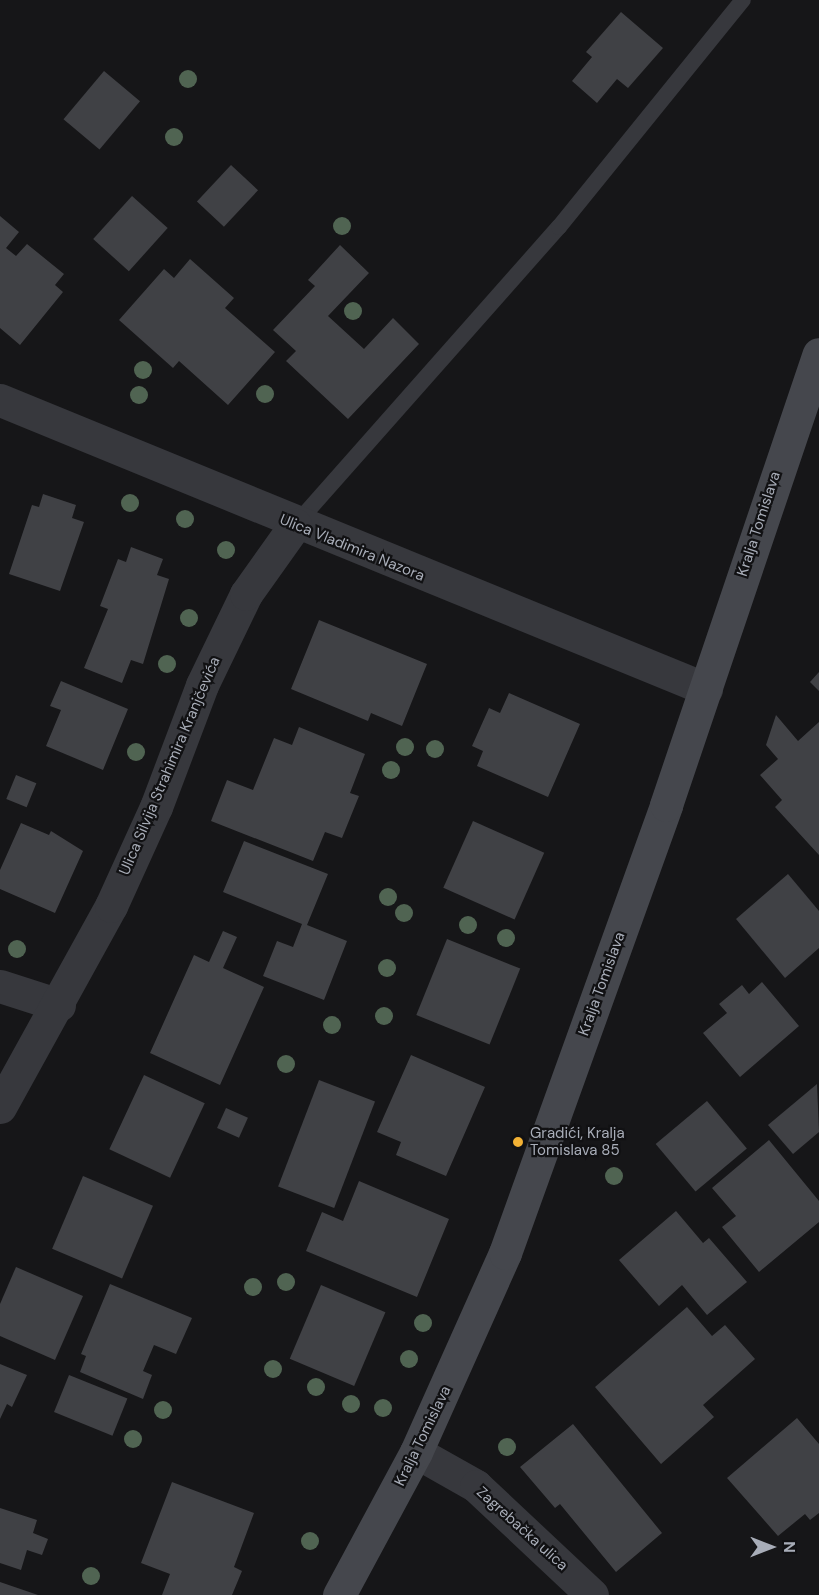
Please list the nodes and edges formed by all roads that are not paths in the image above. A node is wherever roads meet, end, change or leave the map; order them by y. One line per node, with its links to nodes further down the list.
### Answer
1 (743, 0): 4 (lane)
2 (819, 354): 5 (street, Kralja Tomislava)
3 (0, 400): 4 (street, Ulica Vladimira Nazora)
4 (296, 525): 5 (street, Ulica Vladimira Nazora); 7 (street, Ulica Silvija Strahimira Kranjčevića)
5 (706, 689): 9 (street, Kralja Tomislava)
6 (0, 986): 7 (street)
7 (59, 1005): 8 (street, Ulica Silvija Strahimira Kranjčevića)
8 (0, 1107)
9 (416, 1452): 10 (street, Kralja Tomislava); 11 (street, Zagrebačka ulica)
10 (339, 1595)
11 (592, 1595)

